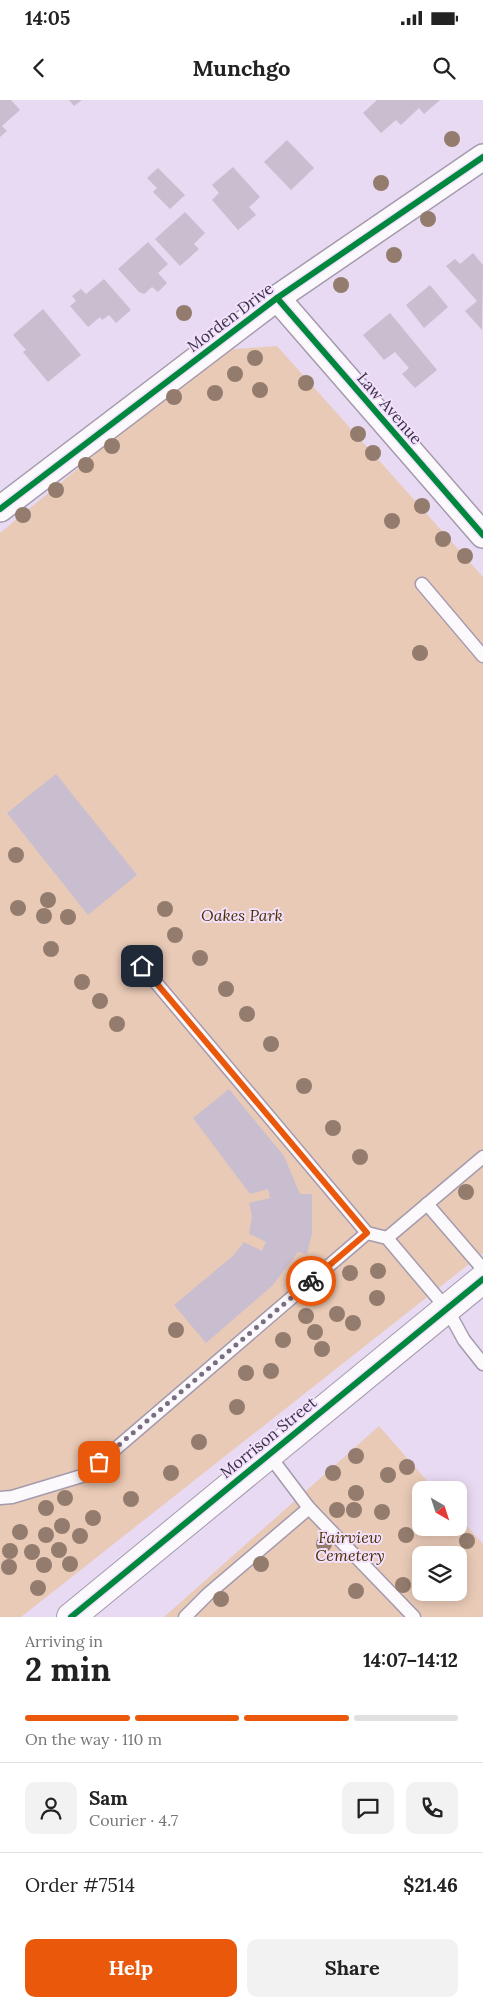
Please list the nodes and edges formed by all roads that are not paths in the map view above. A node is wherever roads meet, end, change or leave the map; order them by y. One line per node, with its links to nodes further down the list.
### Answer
1 (483, 157): 2 (street, Morden Drive)
2 (277, 298): 3 (street, Morden Drive); 4 (street, Law Avenue)
3 (0, 509)
4 (483, 535)
5 (422, 584): 6 (lane)
6 (483, 656)
7 (142, 966): 10 (lane)
8 (483, 1157): 9 (lane)
9 (427, 1204): 11 (lane); 12 (lane)
10 (367, 1233): 11 (lane); 17 (lane)
11 (387, 1238): 14 (lane)
12 (483, 1268)
13 (483, 1279): 14 (street, Morrison Street)
14 (447, 1309): 15 (lane); 16 (street, Morrison Street)
15 (483, 1364)
16 (269, 1455): 18 (lane); 19 (street, Morrison Street)
17 (0, 1498)
18 (309, 1508): 20 (lane); 21 (lane)
19 (71, 1617)
20 (185, 1617)
21 (414, 1617)

